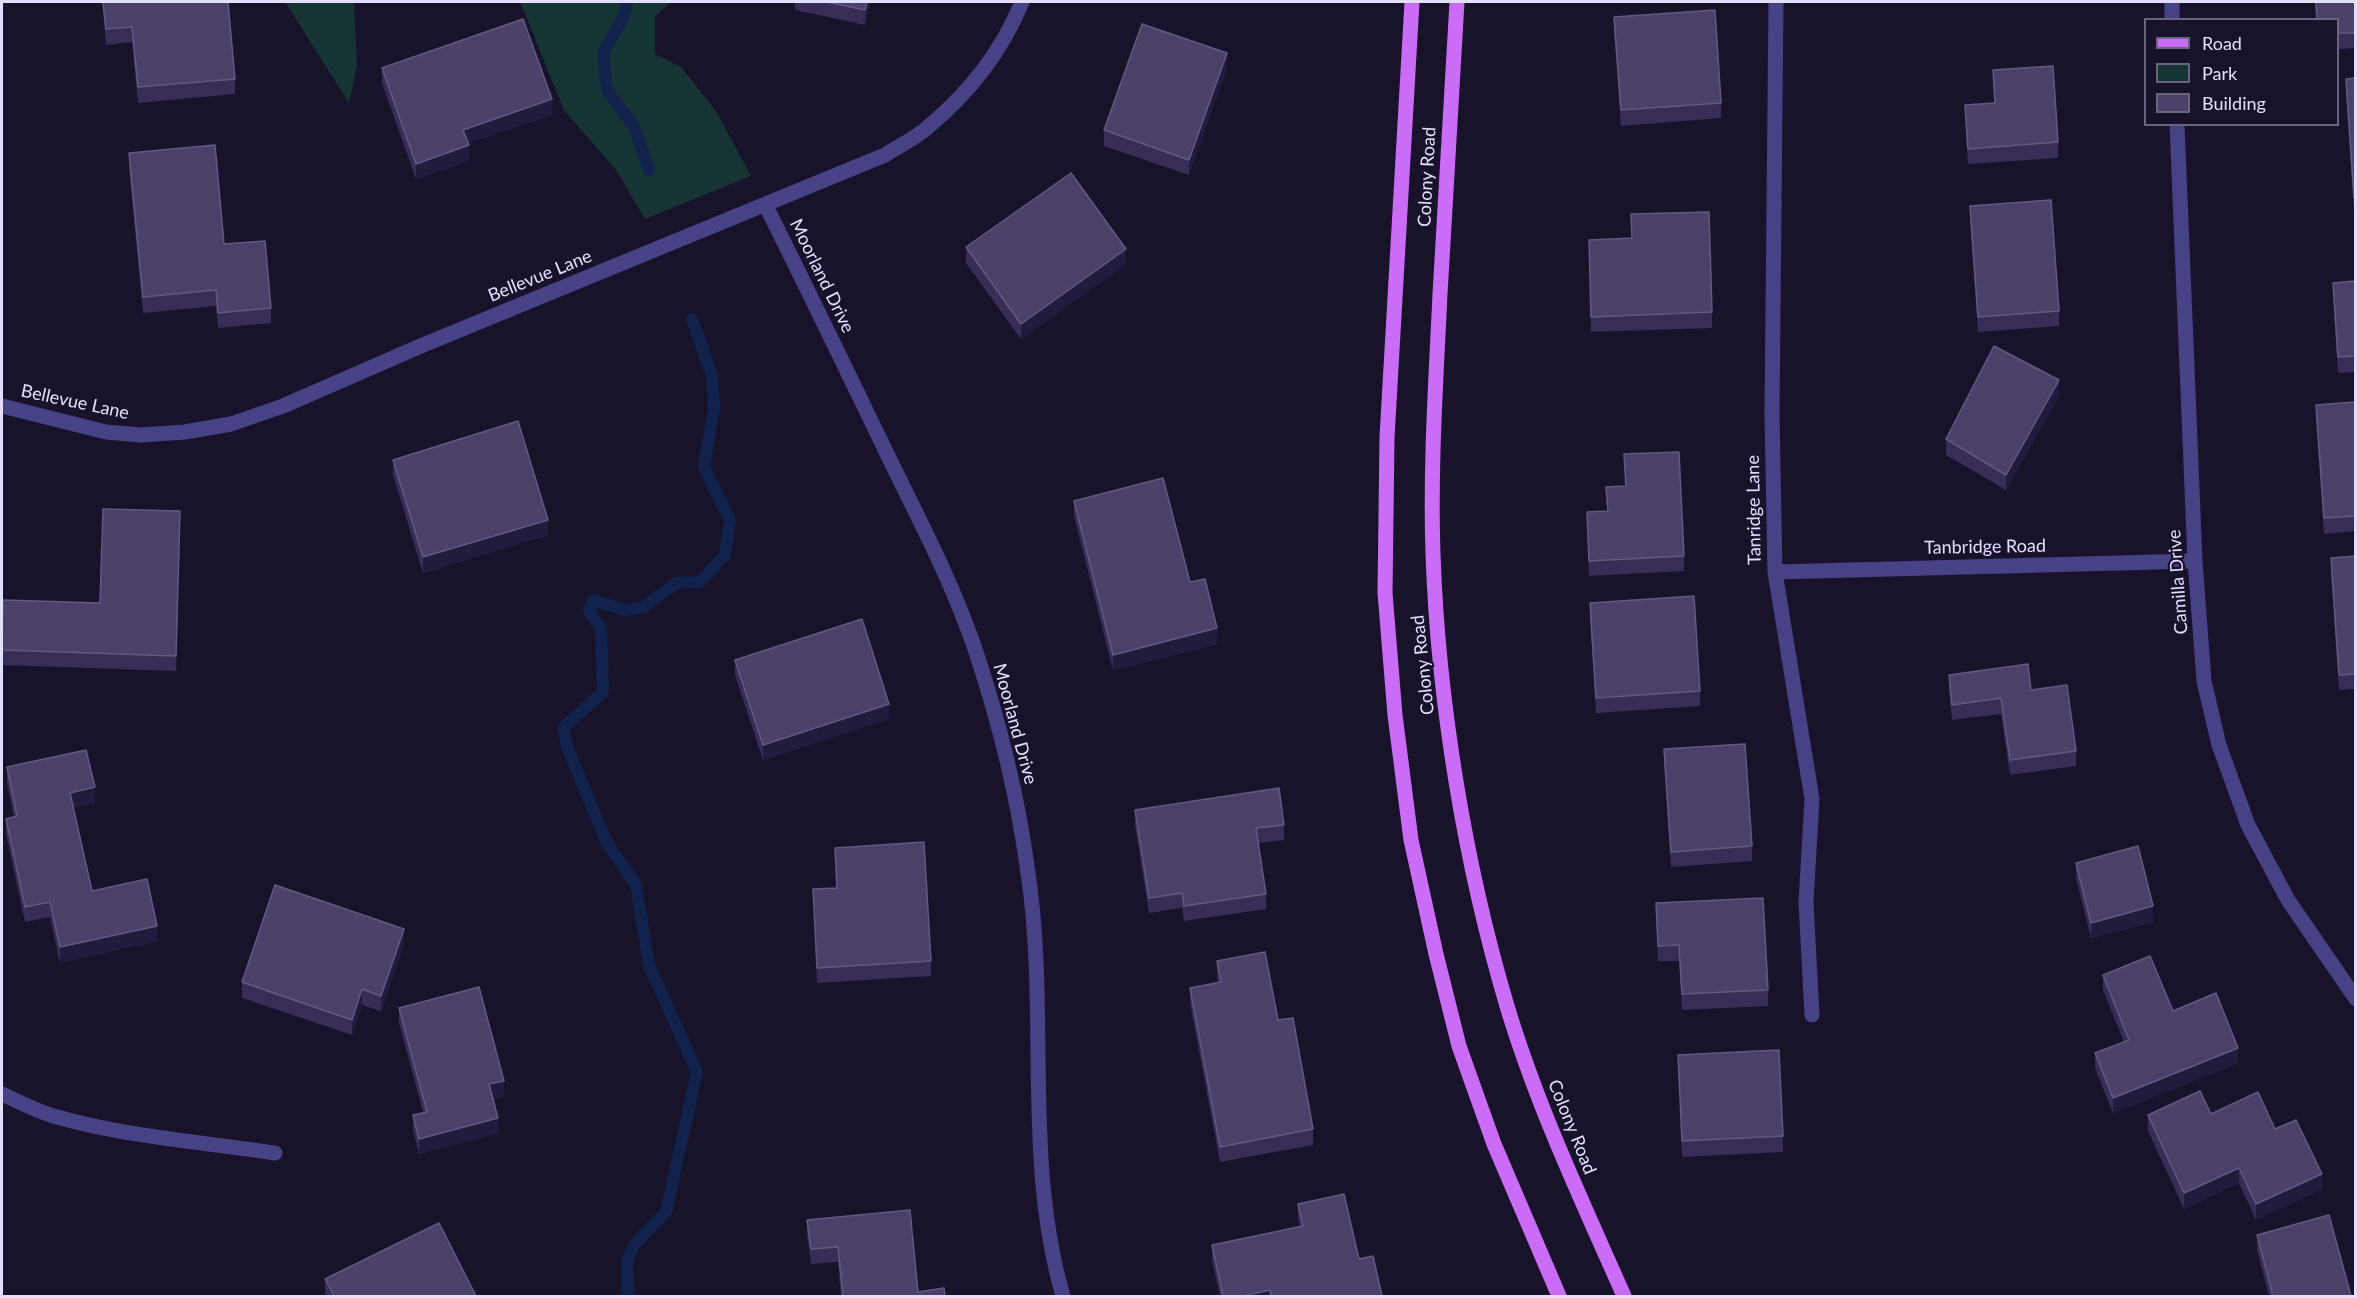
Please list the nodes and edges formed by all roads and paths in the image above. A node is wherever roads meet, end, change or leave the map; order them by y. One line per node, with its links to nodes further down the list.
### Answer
1 (1022, 2): 8 (street, Bellevue Lane)
2 (1412, 2): 17 (main road, Colony Road)
3 (1457, 2): 18 (main road, Colony Road)
4 (1776, 2): 11 (street, Tanridge Lane)
5 (2172, 2): 6 (street)
6 (2172, 18)
7 (2177, 126): 10 (street, Camilla Drive)
8 (766, 206): 9 (street, Bellevue Lane); 16 (street, Moorland Drive)
9 (2, 406)
10 (2195, 561): 11 (street, Tanbridge Road); 12 (street, Camilla Drive)
11 (1775, 572): 13 (street, Tanridge Lane)
12 (2355, 999)
13 (1812, 1015)
14 (2, 1094): 15 (street)
15 (275, 1153)
16 (1063, 1296)
17 (1559, 1296)
18 (1624, 1296)

